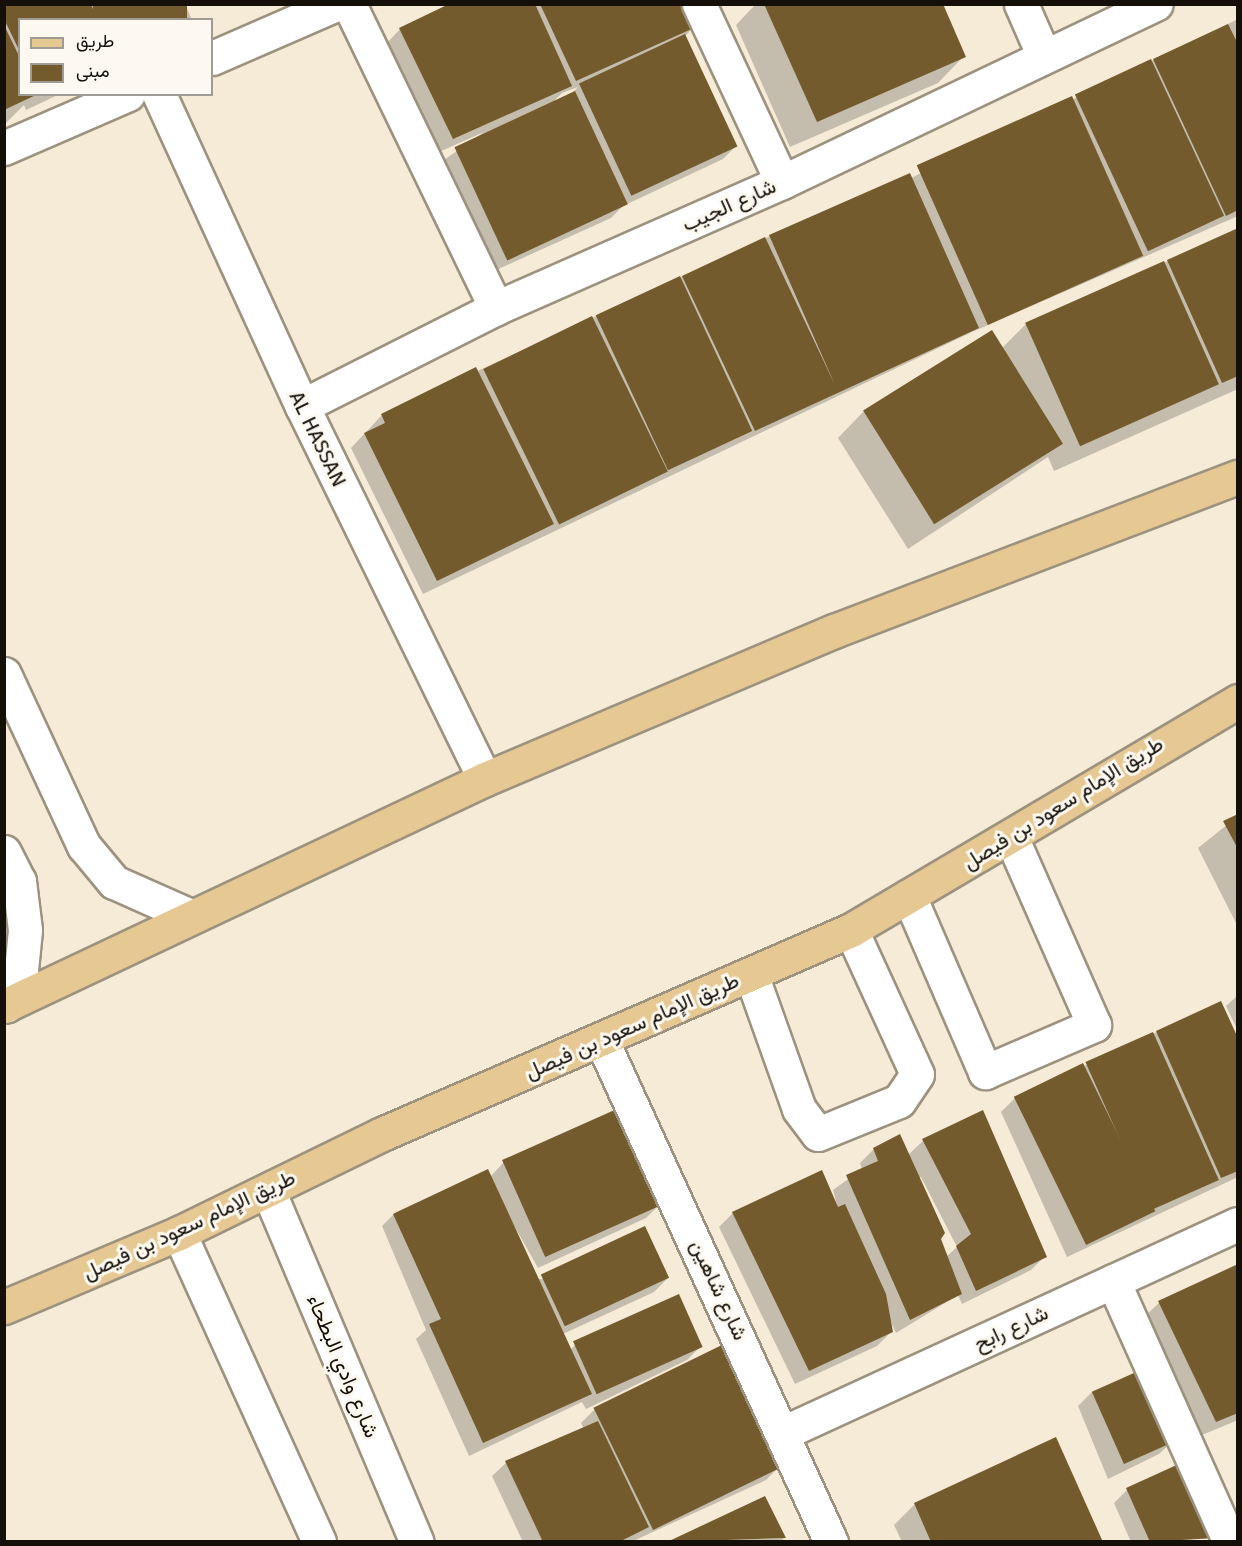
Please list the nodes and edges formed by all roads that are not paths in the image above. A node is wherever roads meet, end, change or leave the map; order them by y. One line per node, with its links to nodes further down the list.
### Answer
1 (336, 4): 7 (street)
2 (349, 4): 12 (street)
3 (699, 4): 11 (street)
4 (1021, 4): 6 (street)
5 (1156, 4): 6 (street, شارع الجيب)
6 (1043, 54): 11 (street, شارع الجيب)
7 (213, 58)
8 (123, 96): 10 (street)
9 (160, 96): 13 (street, AL HASSAN)
10 (4, 148)
11 (782, 182): 12 (street, شارع الجيب)
12 (496, 308): 13 (street, شارع الجيب)
13 (302, 406): 19 (street, AL HASSAN)
14 (1238, 472): 16 (street)
15 (1238, 477): 16 (main road)
16 (1208, 488): 19 (main road)
17 (4, 674): 23 (street)
18 (1238, 701): 20 (main road, طريق الإمام سعود بن فيصل)
19 (485, 779): 23 (main road)
20 (1011, 837): 22 (main road, طريق الإمام سعود بن فيصل); 22 (street)
21 (4, 852): 26 (street)
22 (909, 896): 24 (main road, طريق الإمام سعود بن فيصل)
23 (188, 915): 26 (main road)
24 (851, 930): 25 (main road, طريق الإمام سعود بن فيصل); 25 (street)
25 (751, 974): 27 (main road, طريق الإمام سعود بن فيصل)
26 (6, 1005)
27 (602, 1041): 28 (main road, طريق الإمام سعود بن فيصل); 33 (street, شارع شاهين)
28 (268, 1190): 30 (main road, طريق الإمام سعود بن فيصل); 35 (street, شارع وادي البطحاء)
29 (1238, 1224): 31 (street, شارع رابح)
30 (179, 1233): 32 (main road, طريق الإمام سعود بن فيصل); 34 (street)
31 (1113, 1281): 33 (street, شارع رابح); 37 (street)
32 (4, 1307)
33 (785, 1432): 36 (street, شارع شاهين)
34 (320, 1542)
35 (417, 1542)
36 (831, 1542)
37 (1230, 1542)

